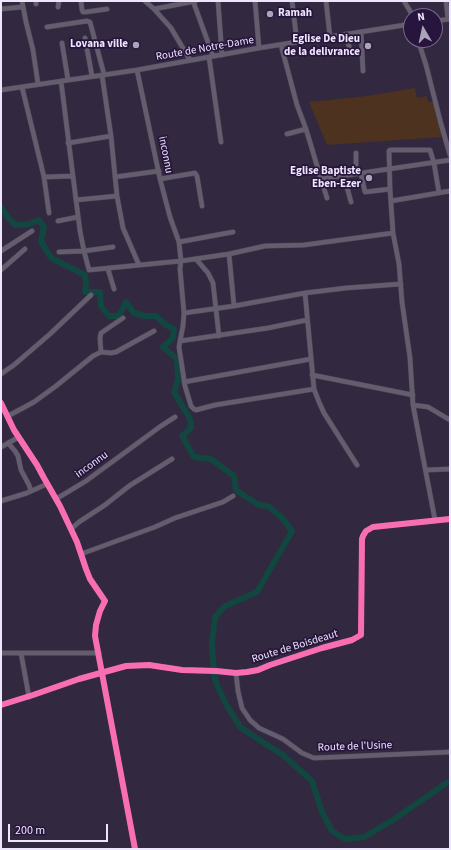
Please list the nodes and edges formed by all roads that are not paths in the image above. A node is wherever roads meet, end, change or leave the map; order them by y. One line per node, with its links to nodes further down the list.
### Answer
1 (22, 1): 13 (street)
2 (59, 1): 14 (street)
3 (81, 1): 16 (street)
4 (145, 1): 17 (street)
5 (193, 1): 6 (street); 12 (street); 32 (street)
6 (196, 1)
7 (218, 1): 31 (street)
8 (255, 1): 28 (street)
9 (292, 1): 25 (street)
10 (326, 1): 23 (street)
11 (446, 1): 18 (street)
12 (185, 2): 17 (street)
13 (22, 7): 15 (street); 40 (street)
14 (58, 7)
15 (1, 9)
16 (107, 9)
17 (154, 9): 33 (street)
18 (449, 19)
19 (403, 25): 21 (street, Route de Notre-Dame)
20 (47, 27): 36 (street)
21 (361, 32): 22 (street, Route de Notre-Dame); 35 (street)
22 (346, 34): 23 (street, Route de Notre-Dame); 30 (street)
23 (330, 37): 25 (street, Route de Notre-Dame)
24 (85, 38): 37 (street)
25 (297, 42): 27 (street, Route de Notre-Dame)
26 (62, 43): 38 (street)
27 (281, 45): 28 (street, Route de Notre-Dame); 43 (street)
28 (259, 48): 31 (street, Route de Notre-Dame)
29 (420, 48): 49 (street)
30 (351, 54)
31 (222, 55): 32 (street, Route de Notre-Dame)
32 (211, 56): 33 (street, Route de Notre-Dame); 46 (street)
33 (190, 60): 34 (street, Route de Notre-Dame)
34 (137, 70): 36 (street, Route de Notre-Dame); 53 (street, inconnu)
35 (363, 71)
36 (103, 74): 37 (street, Route de Notre-Dame); 45 (street)
37 (92, 76): 38 (street, Route de Notre-Dame)
38 (68, 80): 39 (street, Route de Notre-Dame)
39 (61, 81): 40 (street, Route de Notre-Dame); 47 (street)
40 (38, 84): 41 (street, Route de Notre-Dame)
41 (22, 87): 42 (street, Route de Notre-Dame); 57 (street)
42 (1, 90)
43 (306, 129): 44 (street); 60 (street)
44 (287, 134)
45 (111, 136): 47 (street); 58 (street)
46 (221, 142)
47 (68, 143): 55 (street)
48 (356, 153): 54 (street)
49 (450, 155)
50 (450, 160): 51 (street)
51 (434, 162): 52 (street); 52 (street); 63 (street)
52 (389, 169): 54 (street); 61 (street)
53 (159, 171): 58 (street); 59 (street, inconnu)
54 (358, 174): 56 (street); 61 (street)
55 (72, 176): 57 (street); 66 (street)
56 (344, 176): 60 (street); 68 (street)
57 (44, 177): 70 (street)
58 (115, 177): 64 (street)
59 (160, 179): 69 (street); 76 (street, inconnu)
60 (321, 179): 65 (street)
61 (390, 189): 67 (street)
62 (450, 192): 63 (street)
63 (439, 193): 67 (street)
64 (117, 196): 66 (street); 85 (street)
65 (327, 198)
66 (76, 200): 71 (street)
67 (390, 201): 75 (street)
68 (351, 202)
69 (202, 206)
70 (49, 213)
71 (78, 217): 72 (street); 80 (street)
72 (58, 221)
73 (32, 231): 79 (street)
74 (233, 232): 76 (street)
75 (393, 232): 82 (street); 88 (street)
76 (179, 242): 84 (street, inconnu)
77 (113, 247): 80 (street)
78 (25, 249): 87 (street)
79 (1, 251)
80 (84, 251): 81 (street); 86 (street)
81 (59, 252)
82 (229, 254): 83 (street); 92 (street)
83 (196, 259): 84 (street); 93 (street)
84 (181, 261): 85 (street); 94 (street)
85 (139, 265): 86 (street)
86 (108, 269): 89 (street)
87 (1, 270)
88 (401, 284): 90 (street); 106 (street)
89 (114, 289)
90 (305, 293): 92 (street); 96 (street)
91 (91, 295): 102 (street)
92 (234, 306): 93 (street)
93 (216, 308): 94 (street); 98 (street)
94 (184, 313): 99 (street)
95 (123, 318): 100 (street)
96 (307, 320): 98 (street); 101 (street)
97 (154, 331): 100 (street)
98 (219, 336): 99 (street)
99 (180, 341): 104 (street)
100 (101, 352): 109 (street)
101 (311, 359): 103 (street); 104 (street)
102 (1, 374)
103 (312, 376): 105 (street); 106 (street)
104 (184, 382): 105 (street)
105 (314, 389): 116 (street)
106 (412, 395): 108 (street)
107 (1, 403): 109 (street)
108 (413, 404): 111 (street); 118 (street)
109 (8, 416): 112 (street)
110 (175, 417): 122 (street, inconnu)
111 (450, 420)
112 (19, 437): 113 (street); 119 (street)
113 (8, 443): 114 (street); 120 (street)
114 (1, 447)
115 (172, 459): 126 (street)
116 (357, 465)
117 (450, 469): 118 (street)
118 (427, 470): 125 (street)
119 (47, 484): 120 (street); 122 (street)
120 (31, 491): 123 (street)
121 (233, 496): 127 (street)
122 (56, 499): 126 (street)
123 (1, 501)
124 (450, 518): 125 (street, Route de Boisdeaut)
125 (435, 520): 132 (street, Route de Boisdeaut)
126 (71, 529): 127 (street)
127 (82, 554): 130 (street)
128 (1, 653): 129 (street)
129 (21, 653): 130 (street); 133 (street)
130 (99, 653): 131 (street)
131 (102, 673): 132 (street, Route de Boisdeaut); 133 (street, Route de Boisdeaut); 136 (street)
132 (236, 673): 135 (street, Route de l'Usine)
133 (29, 696): 134 (street, Route de Boisdeaut)
134 (1, 705)
135 (450, 752)
136 (135, 849)

